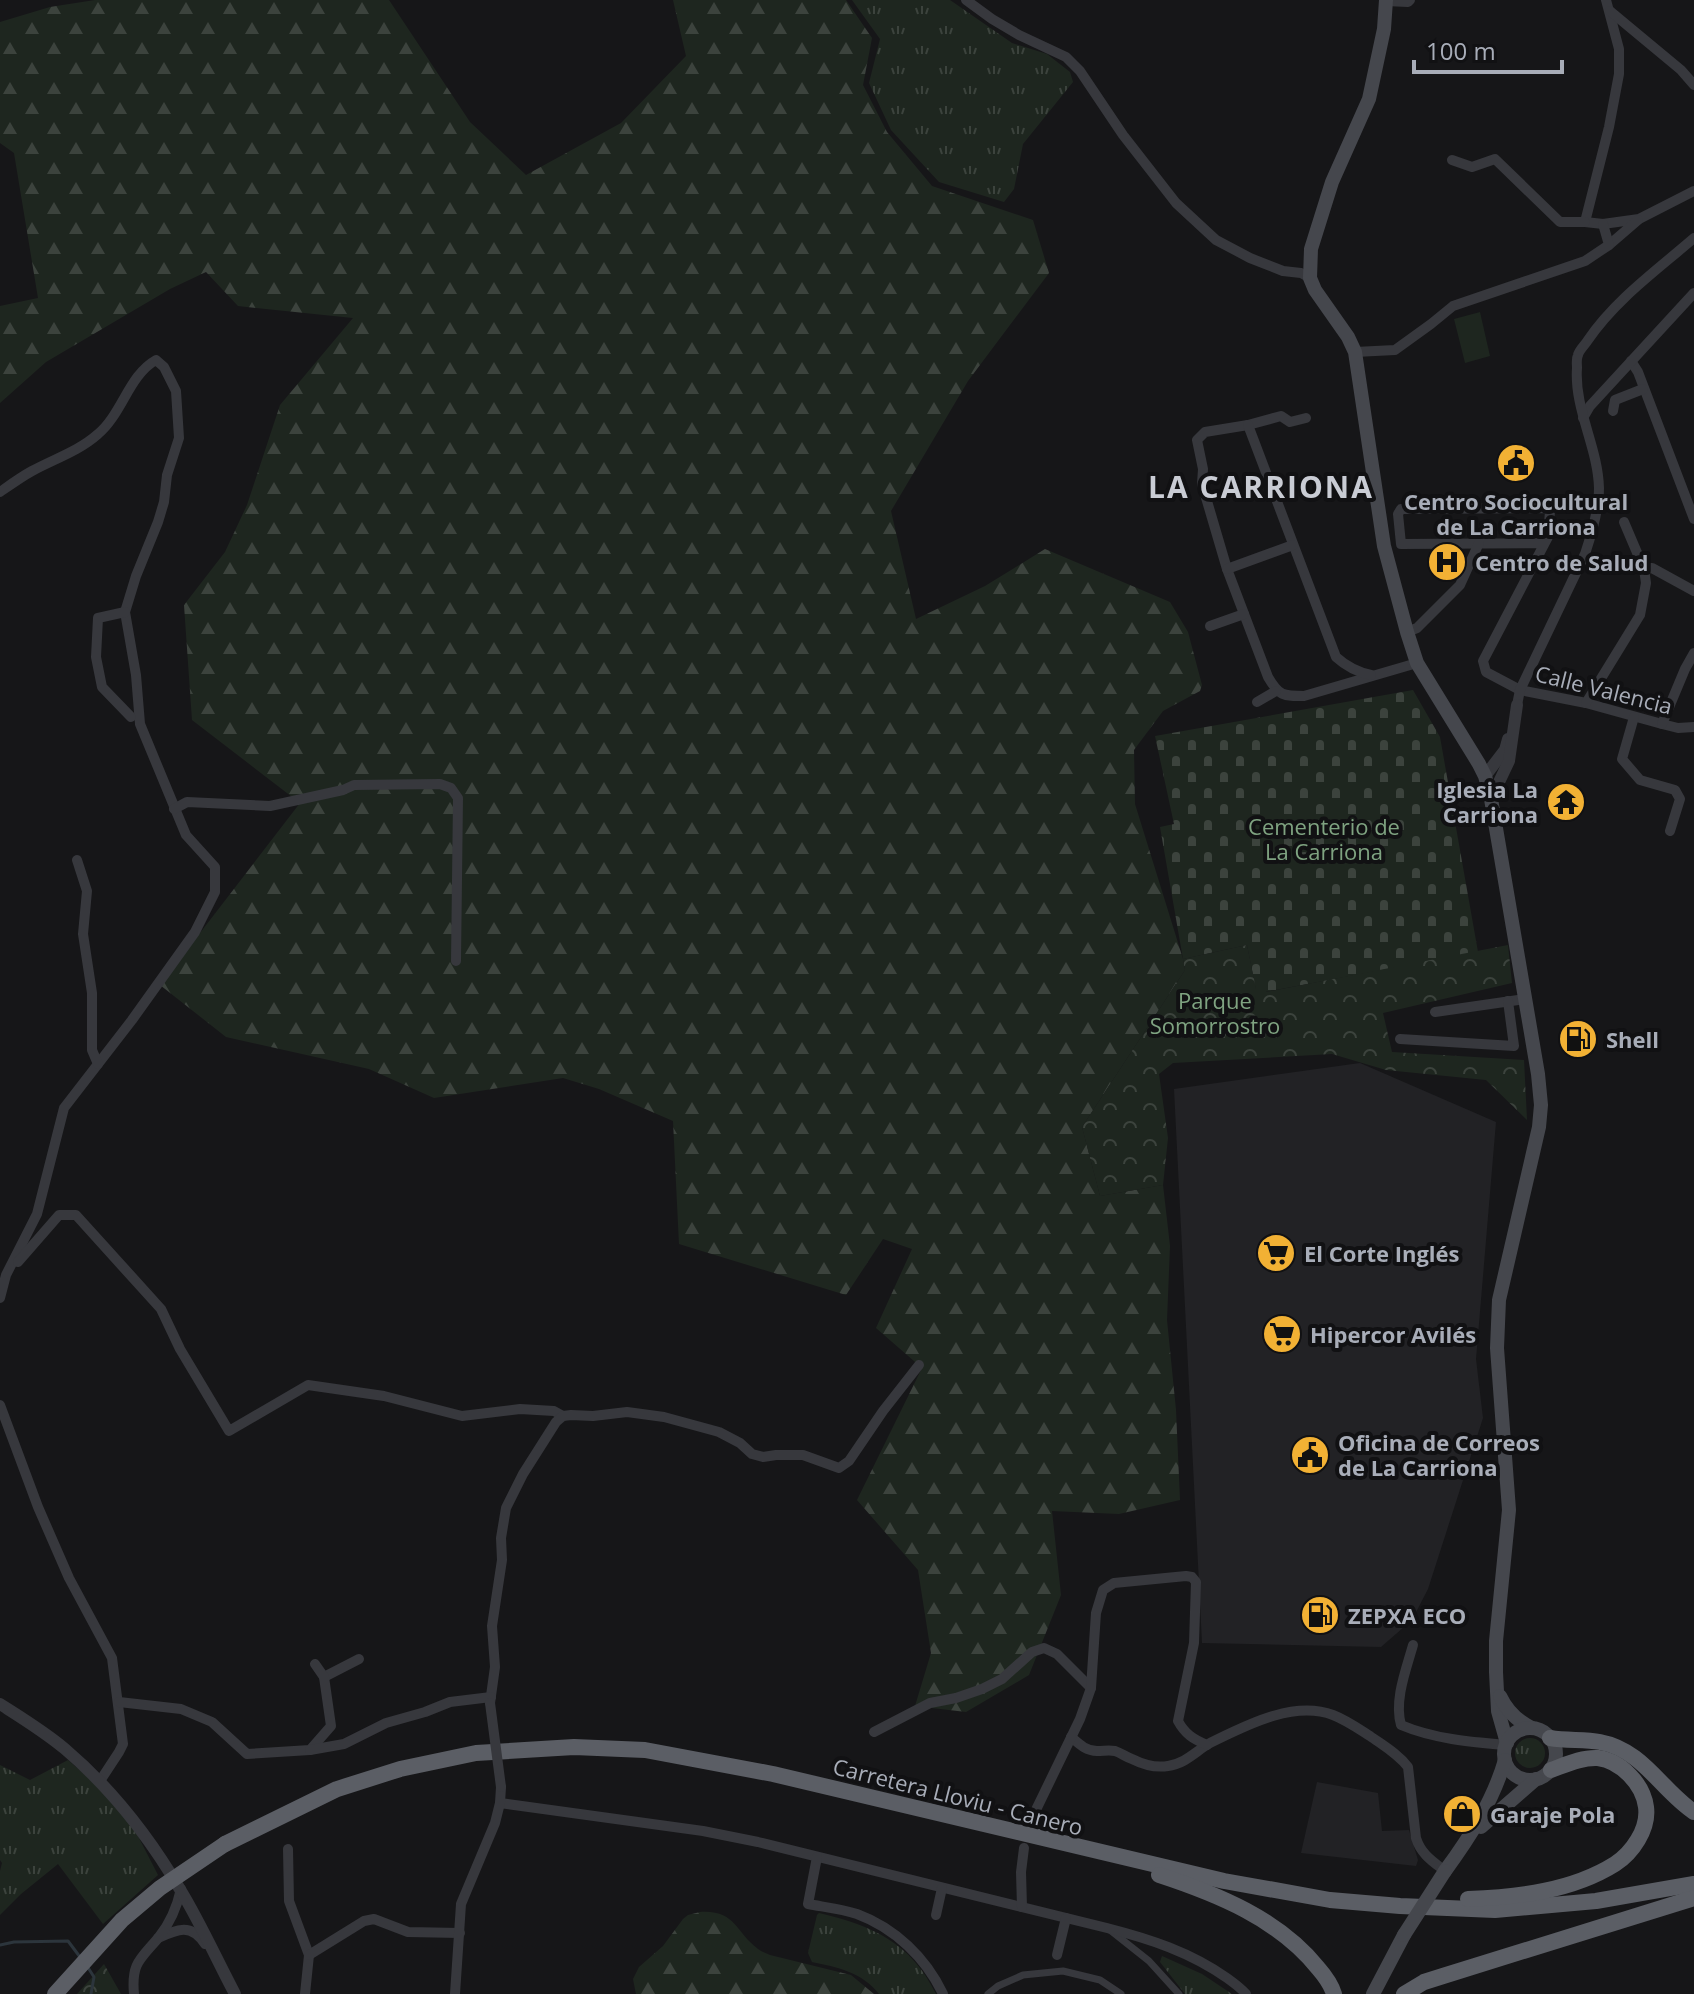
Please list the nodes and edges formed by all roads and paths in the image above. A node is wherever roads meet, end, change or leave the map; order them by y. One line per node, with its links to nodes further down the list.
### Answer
1 (966, 0): 15 (street)
2 (1386, 0): 3 (street); 15 (main road)
3 (1410, 0)
4 (1608, 6): 5 (street); 6 (street)
5 (1638, 34): 6 (street); 7 (street)
6 (1619, 49): 11 (street)
7 (1694, 85)
8 (1452, 160): 11 (street)
9 (1694, 191): 10 (street)
10 (1639, 219): 12 (street); 14 (street)
11 (1585, 222): 12 (street)
12 (1603, 224): 14 (street)
13 (1694, 238): 22 (street)
14 (1609, 245): 17 (street)
15 (1310, 278): 17 (main road)
16 (1694, 293): 18 (street)
17 (1355, 352): 31 (main road)
18 (1631, 361): 19 (street); 22 (street)
19 (1643, 389): 20 (street); 25 (street)
20 (1613, 411)
21 (1306, 418): 23 (street)
22 (1583, 418): 42 (street)
23 (1248, 425): 30 (street); 32 (street)
24 (0, 492): 35 (street)
25 (1694, 519)
26 (1624, 522): 33 (street)
27 (1479, 543): 28 (street); 29 (street); 38 (street)
28 (1544, 543): 29 (street, Calle Valencia); 42 (street, Calle Valencia)
29 (1401, 544): 31 (street)
30 (1293, 545): 32 (street); 41 (street)
31 (1384, 546): 38 (main road)
32 (1227, 569): 36 (street)
33 (1644, 569): 34 (street); 45 (street)
34 (1694, 591)
35 (125, 612): 47 (street); 53 (street)
36 (1244, 614): 37 (street); 43 (street)
37 (1210, 626)
38 (1407, 632): 40 (main road)
39 (1694, 653): 49 (street)
40 (1417, 663): 41 (street); 51 (main road)
41 (1373, 675): 43 (street)
42 (1520, 690): 45 (street, Calle Valencia); 46 (street)
43 (1276, 691): 44 (street)
44 (1257, 702)
45 (1586, 703): 48 (street, Calle Valencia)
46 (1517, 705): 51 (street); 52 (street)
47 (131, 717)
48 (1634, 717): 49 (street, Calle Valencia); 54 (street)
49 (1662, 724): 50 (street, Calle Valencia)
50 (1694, 727)
51 (1485, 776): 52 (main road)
52 (1491, 799): 57 (main road)
53 (174, 809): 56 (street); 61 (street)
54 (1670, 831)
55 (77, 860): 61 (street)
56 (456, 961)
57 (1525, 999): 58 (street); 71 (main road)
58 (1508, 1001): 59 (street); 60 (street)
59 (1435, 1012)
60 (1400, 1039)
61 (98, 1064): 62 (street)
62 (6, 1275): 63 (street); 66 (street)
63 (0, 1298)
64 (919, 1365): 66 (street)
65 (0, 1405): 74 (street)
66 (563, 1416): 73 (street)
67 (1413, 1645): 81 (street)
68 (359, 1659): 70 (street)
69 (315, 1664): 70 (street)
70 (324, 1677): 82 (street)
71 (1496, 1686): 76 (main road); 81 (main road)
72 (1091, 1688): 77 (street); 78 (street); 80 (street)
73 (491, 1700): 82 (street); 86 (street, bridge)
74 (119, 1702): 82 (street); 85 (street)
75 (0, 1704): 85 (street)
76 (1533, 1729): 79 (main road); 81 (main road)
77 (874, 1732)
78 (1071, 1737): 80 (street); 88 (street)
79 (1550, 1738): 83 (main road); 87 (highway)
80 (1207, 1745): 94 (street)
81 (1506, 1749): 84 (main road); 89 (main road)
82 (310, 1750)
83 (1551, 1770): 84 (main road); 98 (highway)
84 (1536, 1779): 89 (main road)
85 (100, 1781): 97 (street)
86 (500, 1803): 93 (street); 104 (street)
87 (1694, 1812)
88 (1033, 1816)
89 (1469, 1838): 94 (main road)
90 (1063, 1844): 98 (highway, Carretera Lloviu - Canero); 110 (highway); 111 (highway, Carretera Lloviu - Canero, bridge)
91 (1024, 1848): 100 (street)
92 (288, 1849): 106 (street)
93 (817, 1857): 96 (street); 116 (street)
94 (1445, 1871): 121 (main road, bridge)
95 (1694, 1884): 98 (highway, Carretera Lloviu - Canero)
96 (942, 1888): 100 (street); 101 (street)
97 (181, 1889): 105 (street); 108 (street)
98 (1306, 1897)
99 (1694, 1898): 122 (highway)
100 (1022, 1907): 102 (street)
101 (936, 1915)
102 (1066, 1918): 103 (street); 107 (street)
103 (1107, 1928): 119 (street); 120 (street)
104 (460, 1933): 106 (street); 115 (street)
105 (158, 1938): 108 (street); 112 (street)
106 (309, 1955): 114 (street)
107 (1057, 1955): 109 (street)
108 (222, 1969): 113 (street)
109 (1063, 1971): 117 (street); 118 (street)
110 (1336, 1992)
111 (55, 1994)
112 (134, 1994)
113 (235, 1994)
114 (305, 1994)
115 (455, 1994)
116 (943, 1994)
117 (988, 1994)
118 (1121, 1994)
119 (1179, 1994)
120 (1246, 1994)
121 (1373, 1994)
122 (1404, 1994)

